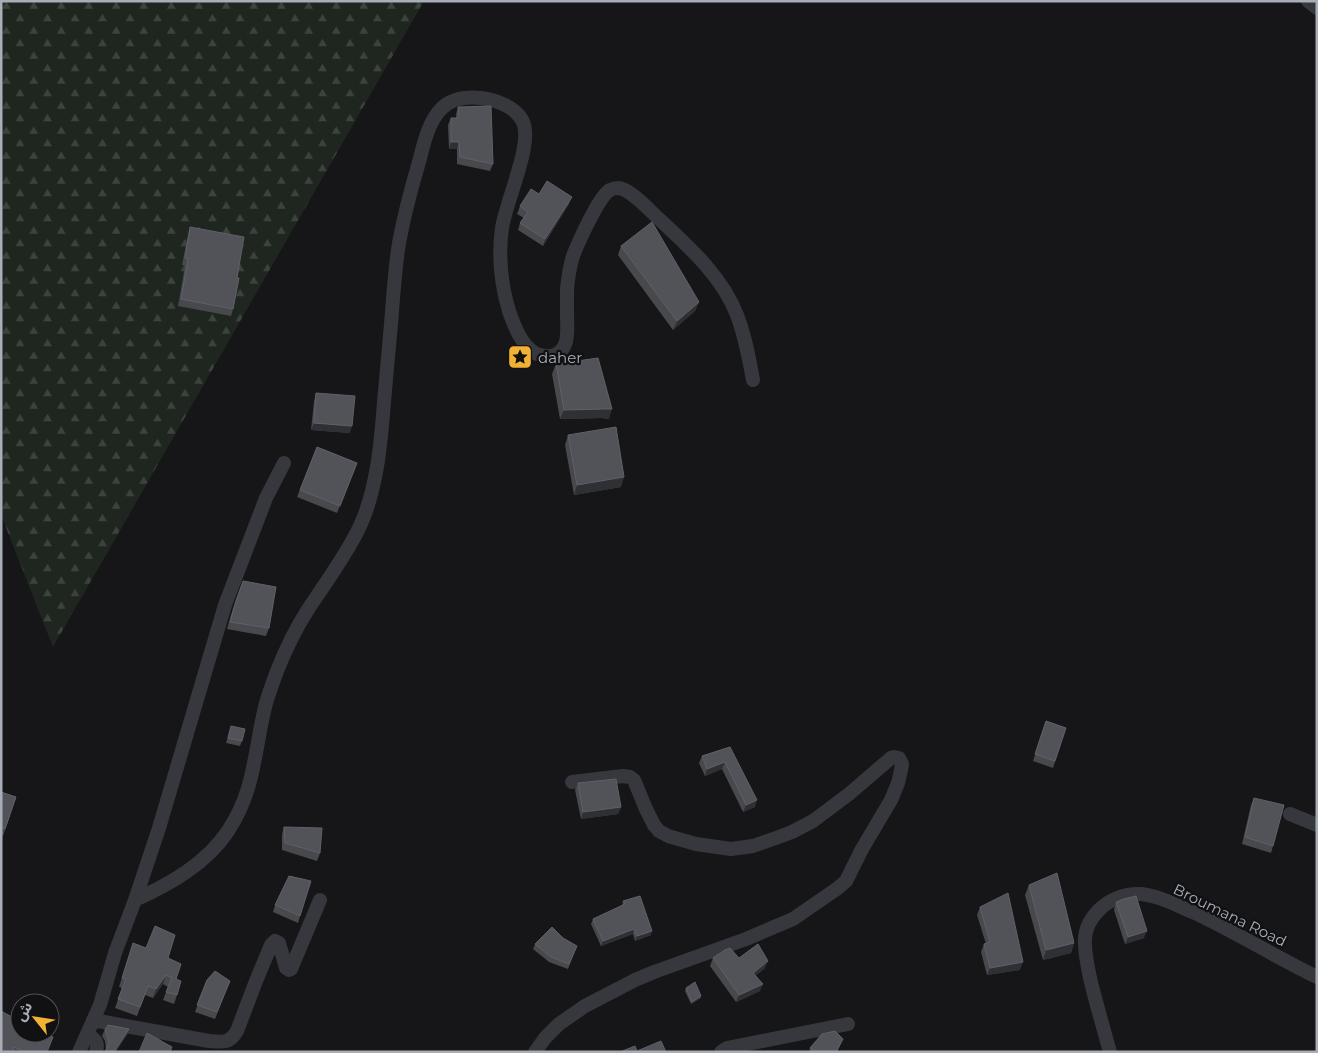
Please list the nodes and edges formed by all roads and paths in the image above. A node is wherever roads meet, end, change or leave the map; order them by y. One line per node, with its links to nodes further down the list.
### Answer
1 (1308, 1): 2 (street)
2 (1317, 8)
3 (752, 380): 8 (street)
4 (284, 463): 8 (street)
5 (572, 782): 16 (street)
6 (1290, 814): 7 (street)
7 (1317, 825)
8 (135, 900): 11 (street)
9 (320, 900): 11 (street)
10 (1317, 977): 18 (street, Broumana Road)
11 (93, 1020): 13 (street)
12 (848, 1024): 17 (street)
13 (87, 1034): 14 (street); 15 (street)
14 (78, 1052)
15 (96, 1052)
16 (535, 1052)
17 (721, 1052)
18 (1110, 1052)

